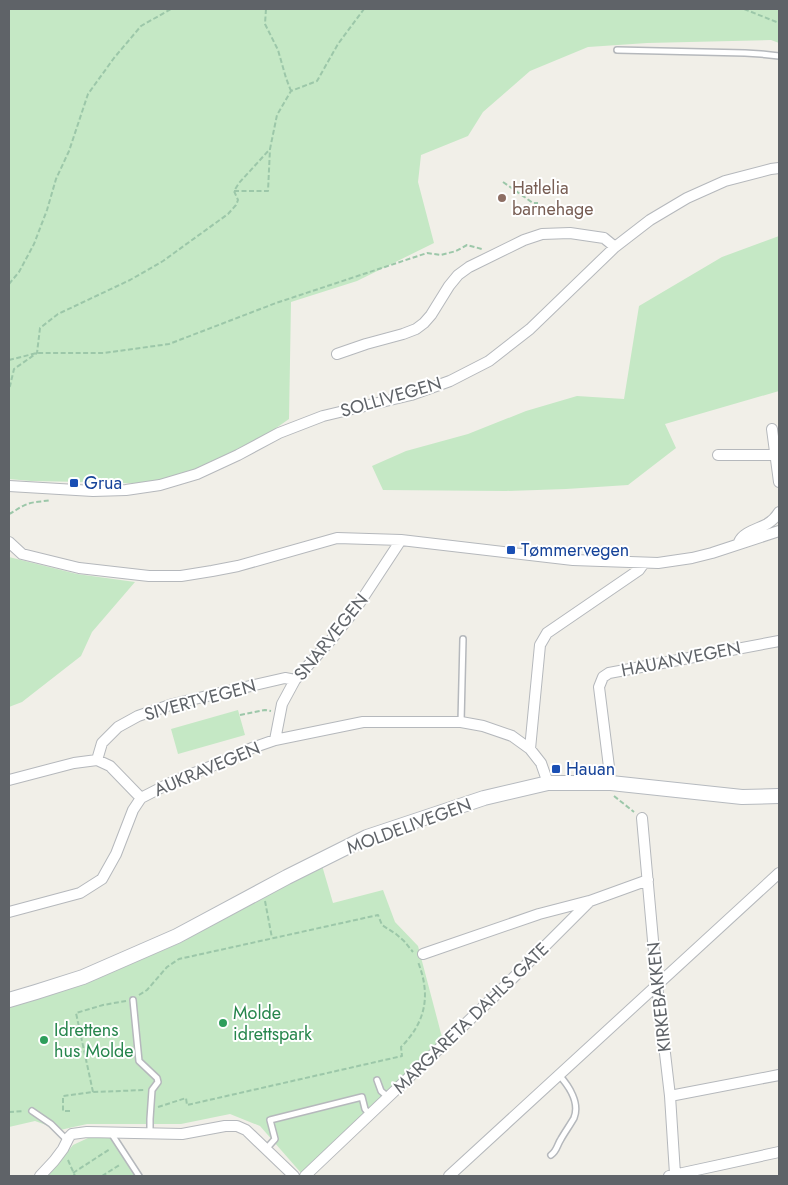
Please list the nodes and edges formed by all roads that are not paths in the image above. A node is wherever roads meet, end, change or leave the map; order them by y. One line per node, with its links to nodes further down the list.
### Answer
1 (616, 50): 2 (lane)
2 (779, 56)
3 (779, 168): 4 (street, SOLLIVEGEN)
4 (615, 247): 5 (street); 10 (street, SOLLIVEGEN)
5 (337, 354)
6 (772, 430): 8 (street)
7 (718, 455): 8 (street)
8 (775, 455): 9 (street)
9 (779, 482)
10 (9, 486)
11 (779, 512): 15 (street)
12 (779, 531): 15 (street)
13 (401, 540): 14 (street); 16 (street); 19 (street, SNARVEGEN)
14 (9, 542)
15 (739, 543): 16 (street)
16 (644, 563): 22 (street)
17 (463, 639): 20 (lane)
18 (779, 641): 26 (street, HAUANVEGEN)
19 (294, 680): 21 (street, SNARVEGEN); 23 (street, SIVERTVEGEN)
20 (461, 722): 21 (street, AUKRAVEGEN); 22 (street, AUKRAVEGEN)
21 (275, 740): 28 (street, AUKRAVEGEN)
22 (530, 749): 25 (street, AUKRAVEGEN)
23 (97, 760): 24 (street); 28 (street)
24 (9, 780)
25 (548, 783): 26 (main road, MOLDELIVEGEN); 36 (main road, MOLDELIVEGEN)
26 (612, 789): 27 (main road, MOLDELIVEGEN)
27 (779, 796)
28 (141, 798): 33 (street, AUKRAVEGEN)
29 (642, 818): 31 (street, KIRKEBAKKEN)
30 (779, 873): 35 (street)
31 (648, 880): 32 (street, MARGARETA DAHLS GATE); 35 (street, KIRKEBAKKEN)
32 (590, 901): 34 (street); 42 (street, MARGARETA DAHLS GATE)
33 (9, 912)
34 (423, 954)
35 (658, 985): 38 (street); 41 (street, KIRKEBAKKEN)
36 (9, 1000)
37 (133, 1000): 46 (lane)
38 (559, 1075): 50 (lane); 56 (street)
39 (779, 1075): 41 (street)
40 (377, 1080): 42 (lane)
41 (670, 1096): 51 (street, KIRKEBAKKEN)
42 (388, 1098): 44 (street, MARGARETA DAHLS GATE)
43 (32, 1111): 47 (lane)
44 (370, 1115): 48 (lane); 55 (street, MARGARETA DAHLS GATE)
45 (111, 1132): 46 (street); 47 (street); 53 (lane)
46 (150, 1133): 48 (street)
47 (65, 1144): 52 (street)
48 (266, 1149): 54 (street)
49 (779, 1152): 51 (street)
50 (551, 1155)
51 (672, 1175)
52 (40, 1176)
53 (139, 1176)
54 (294, 1176)
55 (305, 1176)
56 (449, 1176)

